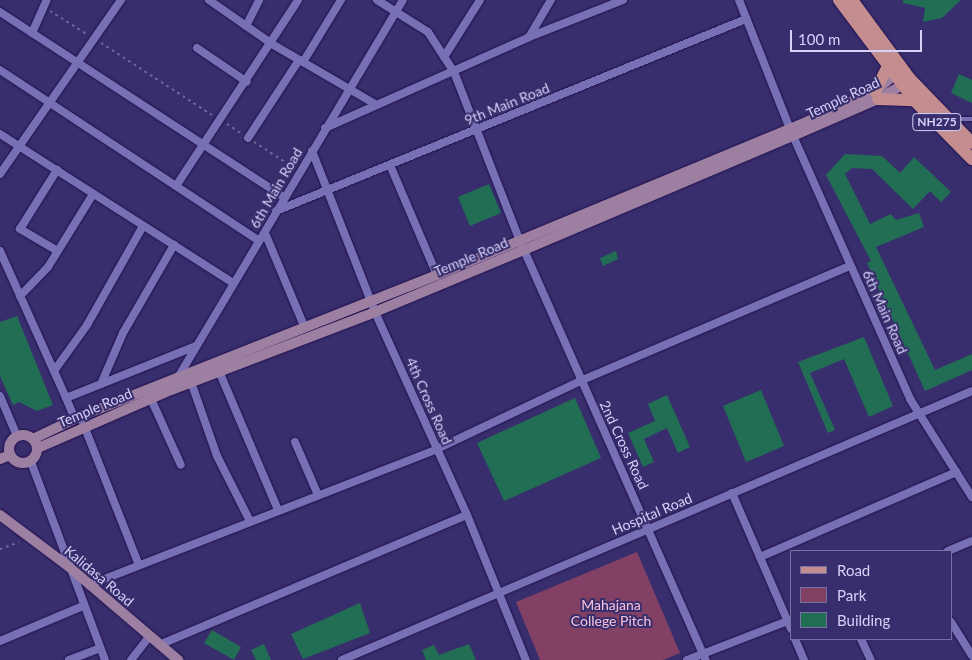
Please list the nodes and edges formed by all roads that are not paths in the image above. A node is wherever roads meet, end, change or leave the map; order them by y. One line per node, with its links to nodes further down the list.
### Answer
1 (121, 0): 25 (street)
2 (209, 0): 18 (street)
3 (259, 0): 18 (street)
4 (298, 0): 21 (street)
5 (342, 0): 24 (street)
6 (377, 0): 16 (street, 2nd Cross Road)
7 (403, 0): 16 (street, 6th Main Road)
8 (480, 0): 23 (street)
9 (551, 0): 20 (street)
10 (623, 0): 20 (street)
11 (739, 0): 17 (street, 6th Main Road)
12 (839, 0): 28 (main road, NH275)
13 (852, 0): 28 (main road)
14 (45, 3): 19 (street)
15 (0, 12): 19 (street)
16 (396, 12): 23 (street, 2nd Cross Road); 30 (street, 6th Main Road)
17 (746, 19): 38 (street, 9th Main Road); 39 (street, 6th Main Road)
18 (246, 26): 21 (street)
19 (32, 33): 25 (street)
20 (529, 37): 27 (street)
21 (272, 44): 24 (street); 29 (street)
22 (197, 48): 29 (street)
23 (444, 57): 27 (street, 2nd Cross Road)
24 (301, 61): 30 (street); 41 (street)
25 (78, 62): 33 (street); 43 (street)
26 (0, 70): 33 (street)
27 (454, 72): 34 (street); 38 (street, 2nd Cross Road)
28 (900, 75): 31 (main road); 31 (street, Temple Road); 32 (main road, NH275); 36 (main road)
29 (247, 82): 43 (street)
30 (348, 88): 34 (street); 37 (street, 6th Main Road)
31 (876, 95): 32 (main road); 39 (street, Temple Road)
32 (914, 100): 46 (main road, NH275)
33 (49, 102): 44 (street); 50 (street)
34 (377, 105): 37 (street)
35 (972, 119): 36 (lane)
36 (954, 124): 42 (main road)
37 (325, 128): 45 (street, 6th Main Road)
38 (474, 131): 47 (street, 9th Main Road); 59 (street, 2nd Cross Road)
39 (791, 133): 59 (street, Temple Road); 62 (street, 6th Main Road)
40 (0, 134): 44 (street)
41 (248, 138)
42 (972, 143)
43 (204, 144): 50 (street); 53 (street)
44 (18, 145): 48 (street); 49 (street)
45 (312, 151): 51 (street, 4th Cross Road); 53 (street, 6th Main Road)
46 (972, 159)
47 (390, 165): 51 (street, 9th Main Road); 63 (street)
48 (57, 170): 52 (street); 60 (street)
49 (0, 174)
50 (176, 186): 57 (street)
51 (327, 191): 54 (street, 9th Main Road); 66 (street, 4th Cross Road)
52 (93, 194): 55 (street); 60 (street)
53 (284, 197): 54 (street, 6th Main Road)
54 (276, 211): 56 (street, 6th Main Road)
55 (142, 226): 58 (street); 70 (street)
56 (265, 233): 57 (street, 6th Main Road); 68 (street)
57 (259, 241): 64 (street, 6th Main Road)
58 (174, 245): 64 (street); 75 (street)
59 (522, 245): 63 (street, Temple Road); 67 (street, Temple Road); 73 (street, 2nd Cross Road)
60 (56, 250): 65 (street)
61 (0, 251): 65 (street)
62 (850, 266): 73 (street); 81 (street, 6th Main Road)
63 (437, 275): 66 (street, Temple Road)
64 (233, 283): 69 (street, 6th Main Road)
65 (20, 296): 70 (street)
66 (371, 300): 67 (street, 4th Cross Road); 68 (street, Temple Road)
67 (375, 312): 71 (street, Temple Road); 88 (street, 4th Cross Road)
68 (304, 326): 72 (street, Temple Road)
69 (196, 346): 72 (street, 6th Main Road); 75 (street)
70 (54, 371): 79 (street)
71 (219, 371): 74 (street, Temple Road); 96 (street)
72 (177, 377): 76 (street, 6th Main Road); 82 (street, Temple Road)
73 (580, 381): 88 (street); 100 (street, 2nd Cross Road)
74 (191, 382): 76 (street, Temple Road); 99 (street)
75 (101, 384): 79 (street)
76 (172, 390): 80 (street, Temple Road)
77 (971, 392): 81 (street, Hospital Road)
78 (0, 396): 84 (street)
79 (66, 398): 82 (street)
80 (151, 399): 83 (street, Temple Road); 91 (street)
81 (919, 413): 92 (street, 6th Main Road); 93 (street, Hospital Road)
82 (78, 418): 83 (street); 86 (street, Temple Road)
83 (84, 427): 86 (street, Temple Road); 104 (street)
84 (17, 436): 86 (street); 87 (street)
85 (296, 442): 94 (street)
86 (36, 443): 90 (street)
87 (6, 449): 89 (street); 90 (street)
88 (437, 449): 94 (street); 98 (street, 4th Cross Road)
89 (0, 459)
90 (30, 462): 105 (street)
91 (181, 465)
92 (956, 472): 95 (street, 6th Main Road); 103 (street)
93 (732, 493): 100 (street, Hospital Road); 103 (street)
94 (318, 495): 96 (street)
95 (972, 497)
96 (278, 510): 99 (street)
97 (0, 515): 105 (street, Kalidasa Road)
98 (467, 515): 107 (street, 4th Cross Road); 115 (street)
99 (250, 521): 104 (street)
100 (649, 530): 107 (street, Hospital Road); 118 (street, 2nd Cross Road)
101 (972, 541): 102 (street)
102 (950, 550)
103 (760, 557): 109 (street)
104 (139, 565): 106 (street)
105 (68, 566): 106 (street, Kalidasa Road); 108 (street)
106 (89, 585): 111 (street, Kalidasa Road)
107 (500, 592): 123 (street, Hospital Road); 124 (street, 4th Cross Road)
108 (83, 606): 114 (street); 116 (street)
109 (790, 623): 118 (street)
110 (952, 624): 117 (street)
111 (148, 637): 115 (street, Kalidasa Road); 121 (street)
112 (795, 640): 126 (street)
113 (861, 640): 127 (street)
114 (0, 641)
115 (159, 645): 122 (street, Kalidasa Road)
116 (100, 648): 119 (street); 120 (street)
117 (972, 656)
118 (704, 657): 125 (street)
119 (69, 660)
120 (105, 660)
121 (131, 660)
122 (178, 660)
123 (342, 660)
124 (526, 660)
125 (687, 660)
126 (804, 660)
127 (871, 660)

